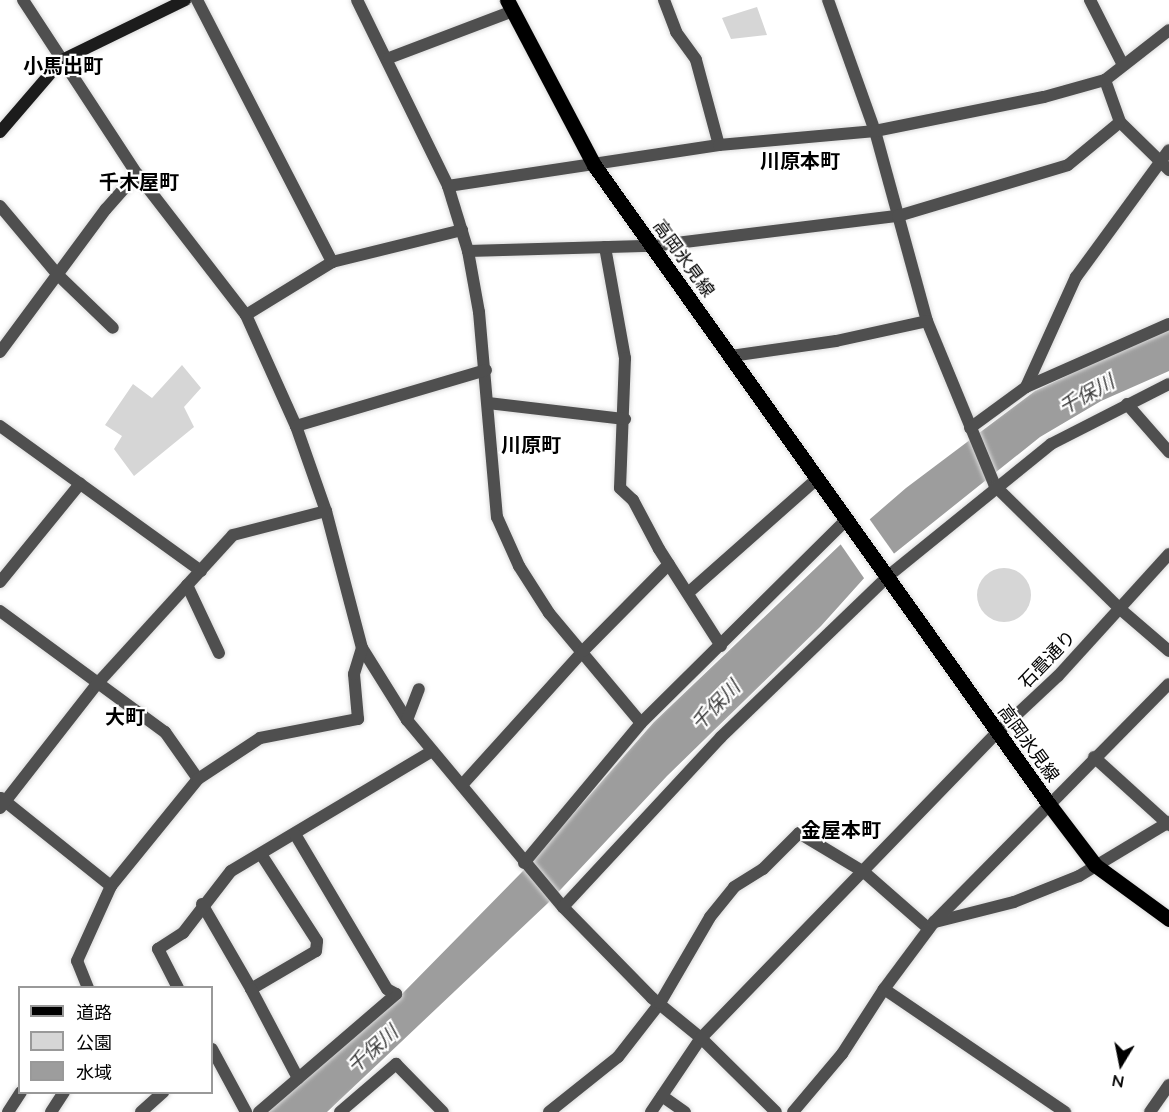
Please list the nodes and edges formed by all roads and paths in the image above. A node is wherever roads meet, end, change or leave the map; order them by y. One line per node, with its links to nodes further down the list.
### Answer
1 (23, 0): 11 (street)
2 (185, 0): 11 (street)
3 (197, 0): 29 (street)
4 (357, 0): 10 (street)
5 (664, 0): 17 (street)
6 (828, 0): 15 (street)
7 (1090, 0): 12 (street)
8 (510, 6): 10 (street); 19 (main road, 高岡氷見線)
9 (1169, 30): 12 (street)
10 (388, 58): 22 (street)
11 (62, 60): 16 (street); 21 (street)
12 (1123, 65): 13 (street)
13 (1105, 80): 14 (street); 15 (street)
14 (1120, 122): 20 (street); 24 (street)
15 (875, 131): 17 (street); 24 (street)
16 (0, 132)
17 (719, 145): 19 (street)
18 (1169, 150): 20 (street)
19 (594, 165): 22 (street); 26 (main road, 高岡氷見線)
20 (1164, 166): 39 (street)
21 (137, 174): 30 (street); 31 (street)
22 (448, 186): 25 (street)
23 (0, 206): 30 (street)
24 (898, 216): 26 (street); 32 (street)
25 (462, 230): 28 (street); 29 (street)
26 (652, 246): 27 (street); 36 (main road, 高岡氷見線)
27 (605, 247): 28 (street); 42 (street)
28 (468, 251): 37 (street)
29 (332, 262): 31 (street)
30 (58, 275): 34 (street); 35 (street)
31 (246, 315): 44 (street)
32 (927, 321): 36 (street); 45 (street)
33 (1169, 324): 39 (street)
34 (113, 328)
35 (0, 352)
36 (731, 356): 47 (main road, 高岡氷見線)
37 (486, 370): 40 (street); 44 (street)
38 (1169, 384): 41 (street)
39 (1026, 387): 45 (street)
40 (488, 403): 42 (street); 63 (street)
41 (1127, 404): 46 (street); 48 (street)
42 (625, 419): 53 (street)
43 (0, 426): 49 (street)
44 (296, 426): 50 (street)
45 (971, 431): 48 (street)
46 (1169, 453)
47 (817, 479): 51 (main road, 高岡氷見線); 58 (street)
48 (994, 483): 55 (street); 59 (street)
49 (80, 484): 54 (street); 56 (street)
50 (326, 511): 54 (street); 62 (street)
51 (847, 524): 55 (main road, 高岡氷見線); 61 (street)
52 (1169, 554): 59 (street, 石畳通り)
53 (669, 564): 58 (street); 63 (street)
54 (201, 571): 57 (street)
55 (884, 573): 71 (main road, 高岡氷見線); 86 (street)
56 (0, 582)
57 (187, 585): 65 (street); 66 (street)
58 (688, 592): 61 (street)
59 (1119, 608): 64 (street); 71 (street, 石畳通り)
60 (0, 611): 66 (street)
61 (721, 646): 70 (street)
62 (362, 648): 69 (street); 74 (street)
63 (583, 651): 70 (street); 75 (street)
64 (1169, 651)
65 (219, 652)
66 (96, 685): 74 (street); 76 (street)
67 (1168, 687): 73 (street)
68 (419, 689): 69 (street)
69 (407, 720): 72 (street)
70 (641, 723): 81 (street)
71 (997, 733): 77 (main road, 高岡氷見線); 83 (street, 石畳通り)
72 (432, 751): 75 (street); 79 (street)
73 (1094, 758): 77 (street); 78 (street)
74 (198, 779): 84 (street)
75 (462, 785): 81 (street)
76 (2, 802): 84 (street)
77 (1048, 803): 82 (main road, 高岡氷見線); 88 (street)
78 (1168, 823): 82 (street)
79 (295, 834): 80 (street); 96 (street)
80 (261, 854): 85 (street); 91 (street)
81 (524, 863): 86 (street)
82 (1095, 865): 87 (main road, 高岡氷見線); 88 (street)
83 (864, 872): 88 (street); 93 (street); 94 (street, 石畳通り)
84 (111, 886): 89 (street)
85 (202, 904): 90 (street); 91 (street)
86 (561, 905): 93 (street)
87 (1169, 919)
88 (931, 926): 92 (street)
89 (88, 986)
90 (177, 986)
91 (251, 989): 96 (street)
92 (884, 989): 113 (street); 114 (street)
93 (660, 1003): 94 (street); 109 (street)
94 (701, 1038): 101 (street, 石畳通り); 112 (street)
95 (213, 1052): 105 (street)
96 (298, 1077): 106 (street)
97 (1169, 1085): 115 (street)
98 (20, 1094): 102 (street)
99 (63, 1094): 103 (street)
100 (162, 1094): 104 (street)
101 (662, 1096): 110 (street, 石畳通り); 111 (street)
102 (8, 1112)
103 (51, 1112)
104 (141, 1112)
105 (246, 1112)
106 (259, 1112)
107 (340, 1112): 108 (street)
108 (443, 1112)
109 (549, 1112)
110 (651, 1112)
111 (685, 1112)
112 (776, 1112)
113 (794, 1112)
114 (1065, 1112)
115 (1150, 1112)

